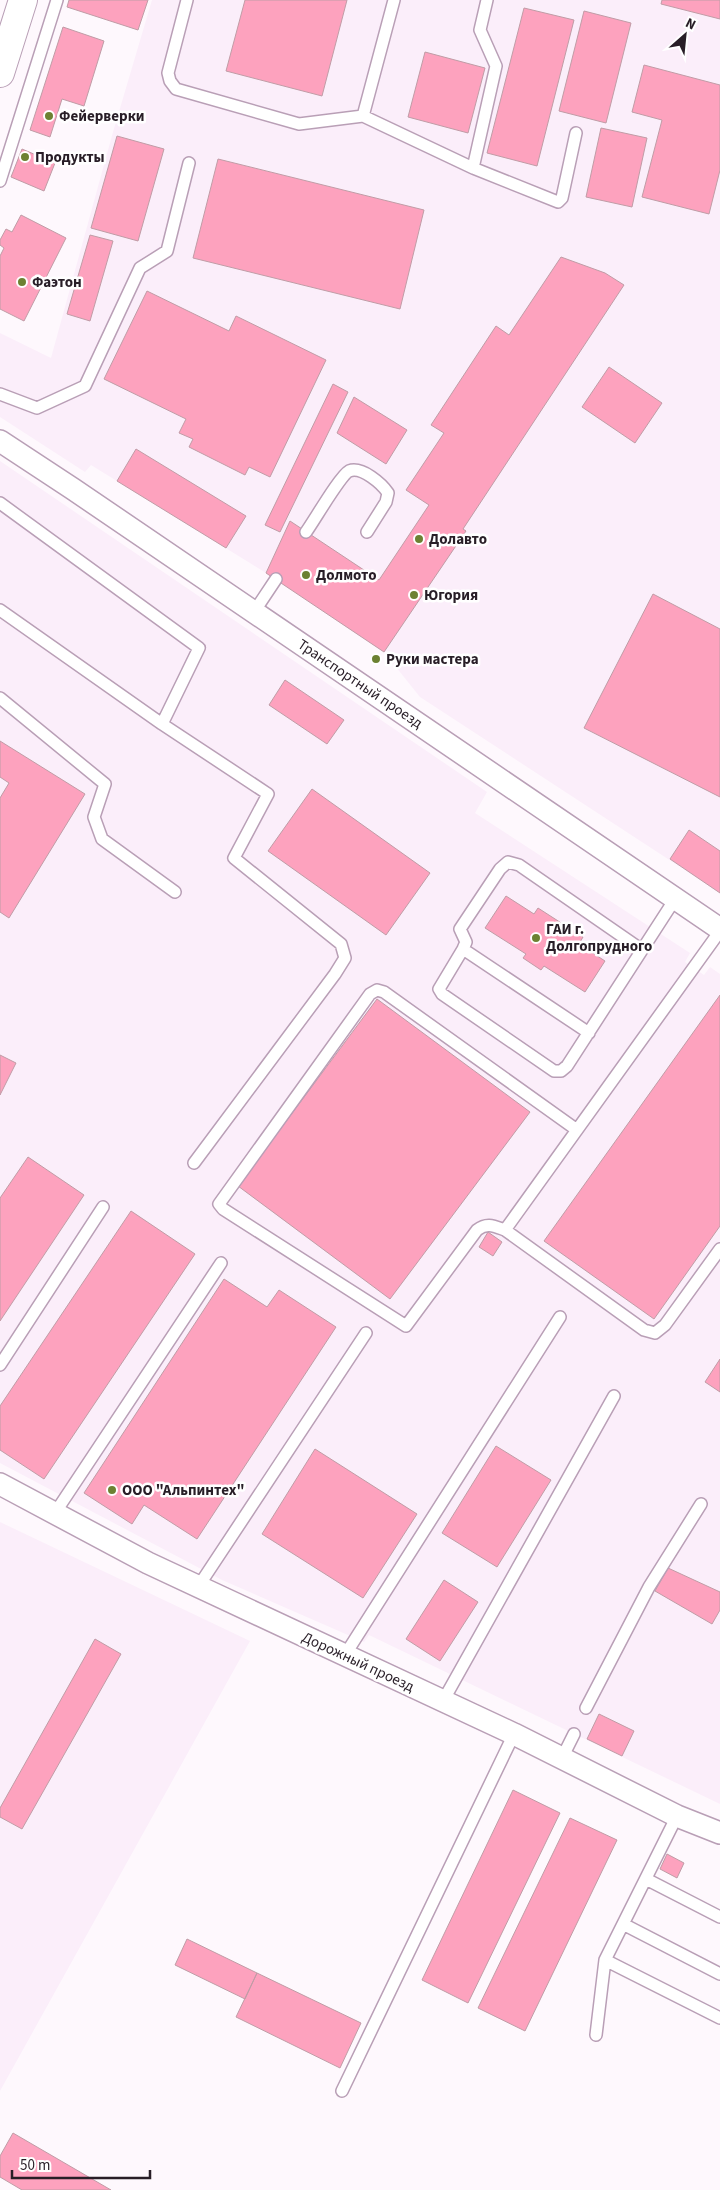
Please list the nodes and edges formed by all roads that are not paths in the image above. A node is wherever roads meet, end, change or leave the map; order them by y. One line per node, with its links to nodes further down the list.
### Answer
1 (23, 0): 6 (main road)
2 (57, 0): 11 (lane)
3 (187, 0): 7 (lane)
4 (394, 0): 7 (lane)
5 (487, 0): 10 (lane)
6 (0, 74)
7 (363, 116): 10 (lane)
8 (576, 133): 10 (lane)
9 (189, 164): 12 (lane)
10 (473, 168)
11 (0, 181)
12 (0, 394)
13 (0, 441): 19 (street, Транспортный проезд)
14 (0, 504): 21 (lane)
15 (306, 532): 16 (lane)
16 (367, 532)
17 (276, 579): 19 (lane)
18 (0, 610): 21 (lane)
19 (254, 612): 23 (street, Транспортный проезд)
20 (0, 698): 22 (lane)
21 (162, 724): 29 (lane)
22 (175, 892)
23 (675, 899): 24 (street, Транспортный проезд); 26 (lane)
24 (720, 930): 28 (lane)
25 (463, 950): 26 (lane); 27 (lane); 27 (lane)
26 (642, 950): 27 (lane)
27 (589, 1033)
28 (577, 1130): 31 (lane); 31 (lane)
29 (194, 1163)
30 (103, 1207): 36 (lane)
31 (505, 1230): 32 (lane)
32 (720, 1249)
33 (221, 1263): 40 (lane)
34 (560, 1317): 42 (lane)
35 (366, 1333): 41 (lane)
36 (0, 1365)
37 (614, 1396): 43 (lane)
38 (0, 1484): 40 (street, Дорожный проезд)
39 (701, 1504): 44 (lane)
40 (55, 1513): 41 (street, Дорожный проезд)
41 (198, 1586): 42 (street, Дорожный проезд)
42 (345, 1655): 43 (street, Дорожный проезд)
43 (443, 1701): 45 (street, Дорожный проезд)
44 (586, 1708)
45 (514, 1734): 47 (street, Дорожный проезд); 57 (lane)
46 (574, 1734): 47 (lane)
47 (562, 1758): 48 (street, Дорожный проезд)
48 (677, 1816): 49 (street, Дорожный проезд); 50 (lane)
49 (720, 1833)
50 (646, 1879): 51 (lane); 52 (lane)
51 (720, 1917)
52 (623, 1924): 53 (lane); 54 (lane)
53 (606, 1960): 55 (lane); 56 (lane)
54 (720, 1974)
55 (720, 2018)
56 (596, 2035)
57 (342, 2091)

